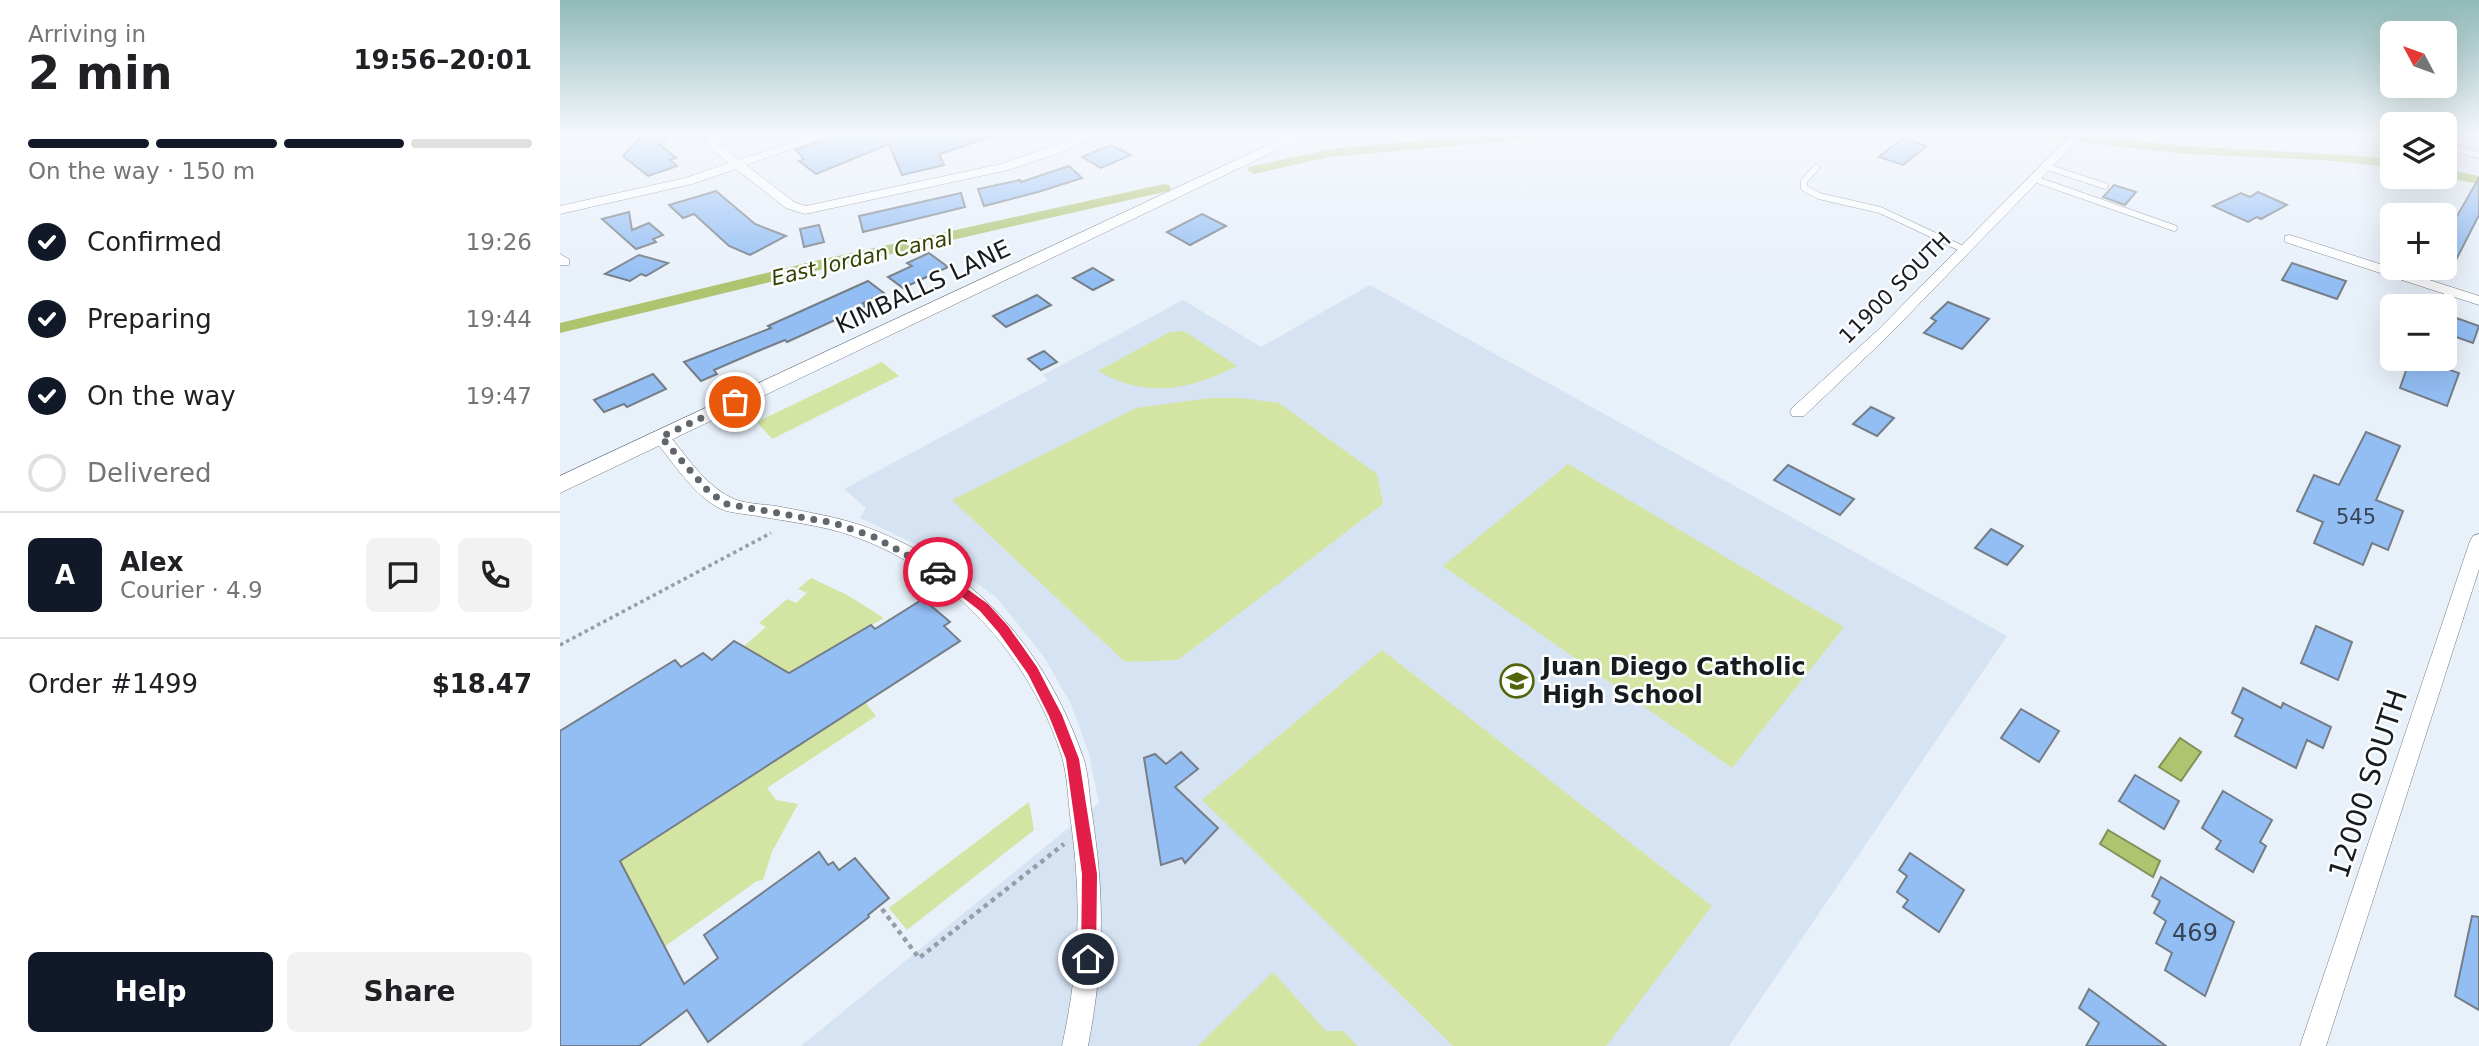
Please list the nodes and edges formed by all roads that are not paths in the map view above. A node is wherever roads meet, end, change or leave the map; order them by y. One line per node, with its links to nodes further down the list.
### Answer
1 (680, 182): 10 (street)
2 (759, 182): 3 (street)
3 (936, 182)
4 (1202, 182): 16 (street, KIMBALLS LANE)
5 (1804, 182): 13 (lane)
6 (2028, 182): 13 (street, 11900 SOUTH)
7 (2043, 182): 11 (lane)
8 (2092, 182): 9 (lane)
9 (2105, 186)
10 (560, 210)
11 (2174, 228)
12 (2290, 239): 14 (street)
13 (1964, 248): 15 (street, 11900 SOUTH)
14 (2479, 301)
15 (1798, 412)
16 (661, 437): 17 (street, KIMBALLS LANE); 19 (street)
17 (560, 485)
18 (2479, 541): 20 (street, 12000 SOUTH)
19 (1075, 1046)
20 (2314, 1046)

